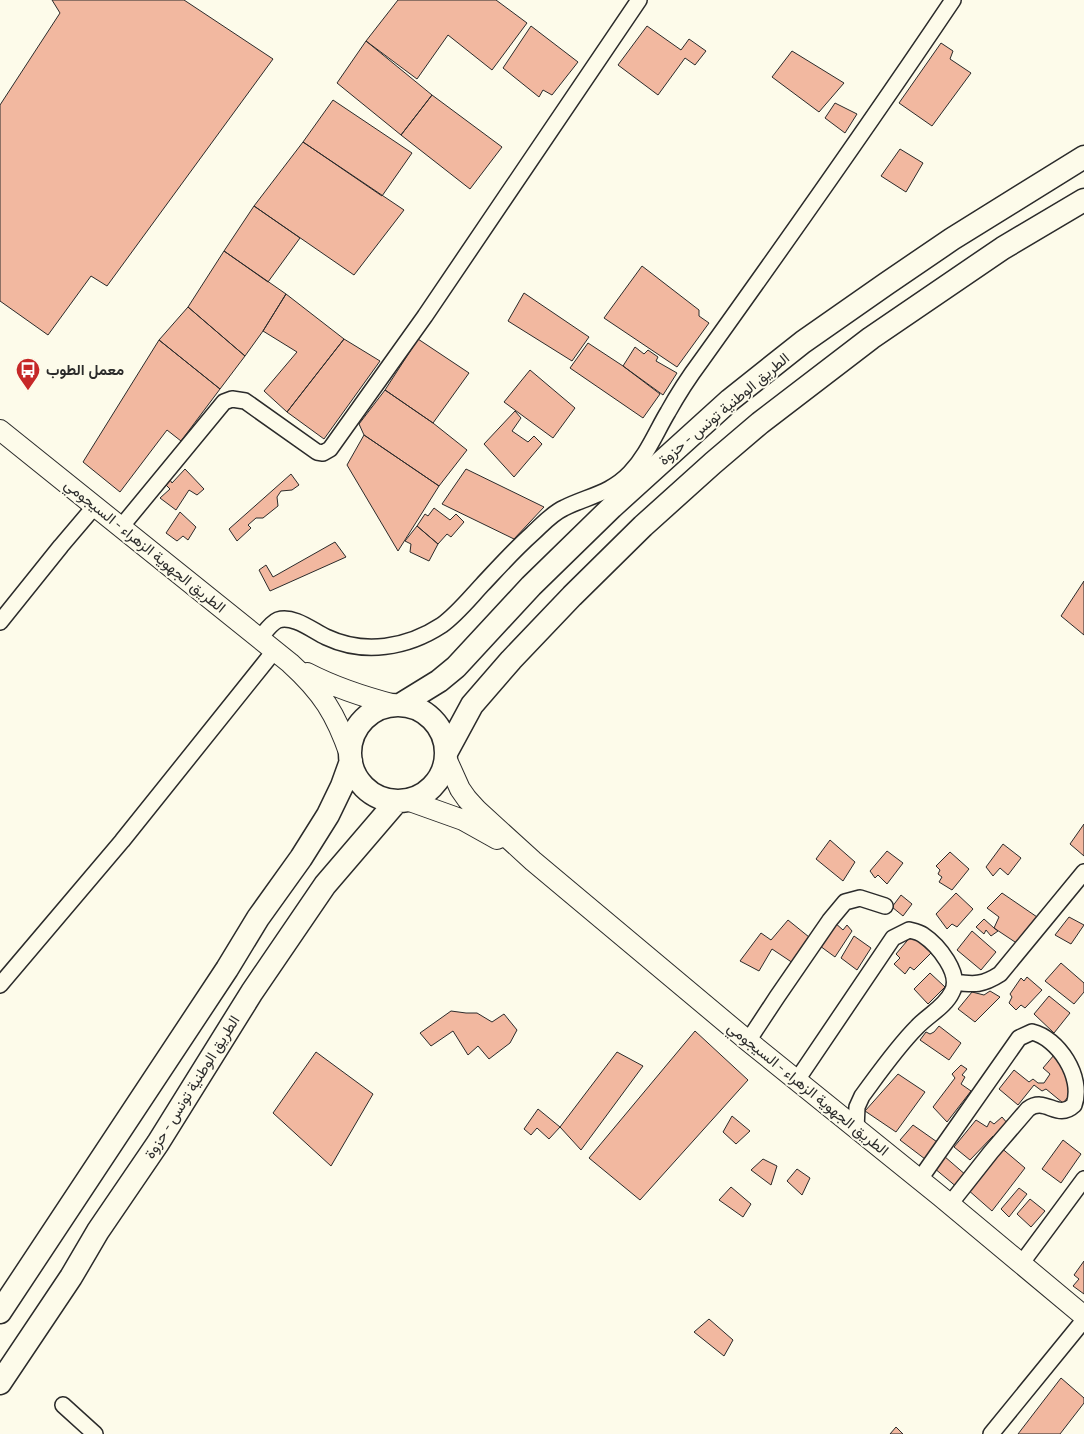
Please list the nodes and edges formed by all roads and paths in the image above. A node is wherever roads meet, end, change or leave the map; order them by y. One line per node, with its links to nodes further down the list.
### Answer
1 (639, 0): 7 (street)
2 (953, 0): 9 (street)
3 (1084, 157): 11 (highway, الطريق الوطنية تونس - حزوة)
4 (1084, 200): 12 (highway)
5 (0, 430): 6 (main road, الطريق الجهوية الزهراء - السيجومي)
6 (95, 506): 7 (main road, الطريق الجهوية الزهراء - السيجومي); 8 (street)
7 (121, 527): 9 (main road, الطريق الجهوية الزهراء - السيجومي)
8 (0, 622)
9 (268, 644): 10 (main road, الطريق الجهوية الزهراء - السيجومي); 19 (street)
10 (290, 663): 11 (main road, الطريق الجهوية الزهراء - السيجومي); 13 (main road, الطريق الجهوية الزهراء - السيجومي)
11 (397, 705): 12 (highway); 13 (highway)
12 (446, 755): 14 (highway); 15 (main road, الطريق الجهوية الزهراء - السيجومي)
13 (350, 758): 14 (highway); 27 (highway)
14 (402, 801): 15 (main road, الطريق الجهوية الزهراء - السيجومي); 30 (highway, الطريق الوطنية تونس - حزوة)
15 (533, 861): 20 (main road, الطريق الجهوية الزهراء - السيجومي)
16 (1084, 872): 18 (street)
17 (885, 906): 20 (street)
18 (955, 982): 21 (street); 22 (street)
19 (0, 985)
20 (748, 1041): 21 (main road, الطريق الجهوية الزهراء - السيجومي)
21 (797, 1080): 22 (main road, الطريق الجهوية الزهراء - السيجومي)
22 (856, 1129): 23 (main road, الطريق الجهوية الزهراء - السيجومي)
23 (920, 1179): 25 (main road, الطريق الجهوية الزهراء - السيجومي); 25 (street)
24 (1084, 1179): 26 (street)
25 (950, 1204): 26 (main road, الطريق الجهوية الزهراء - السيجومي)
26 (1022, 1264): 28 (main road, الطريق الجهوية الزهراء - السيجومي)
27 (0, 1312)
28 (1084, 1316)
29 (1084, 1320): 33 (street)
30 (0, 1383)
31 (63, 1405): 32 (street)
32 (95, 1434)
33 (991, 1434)

